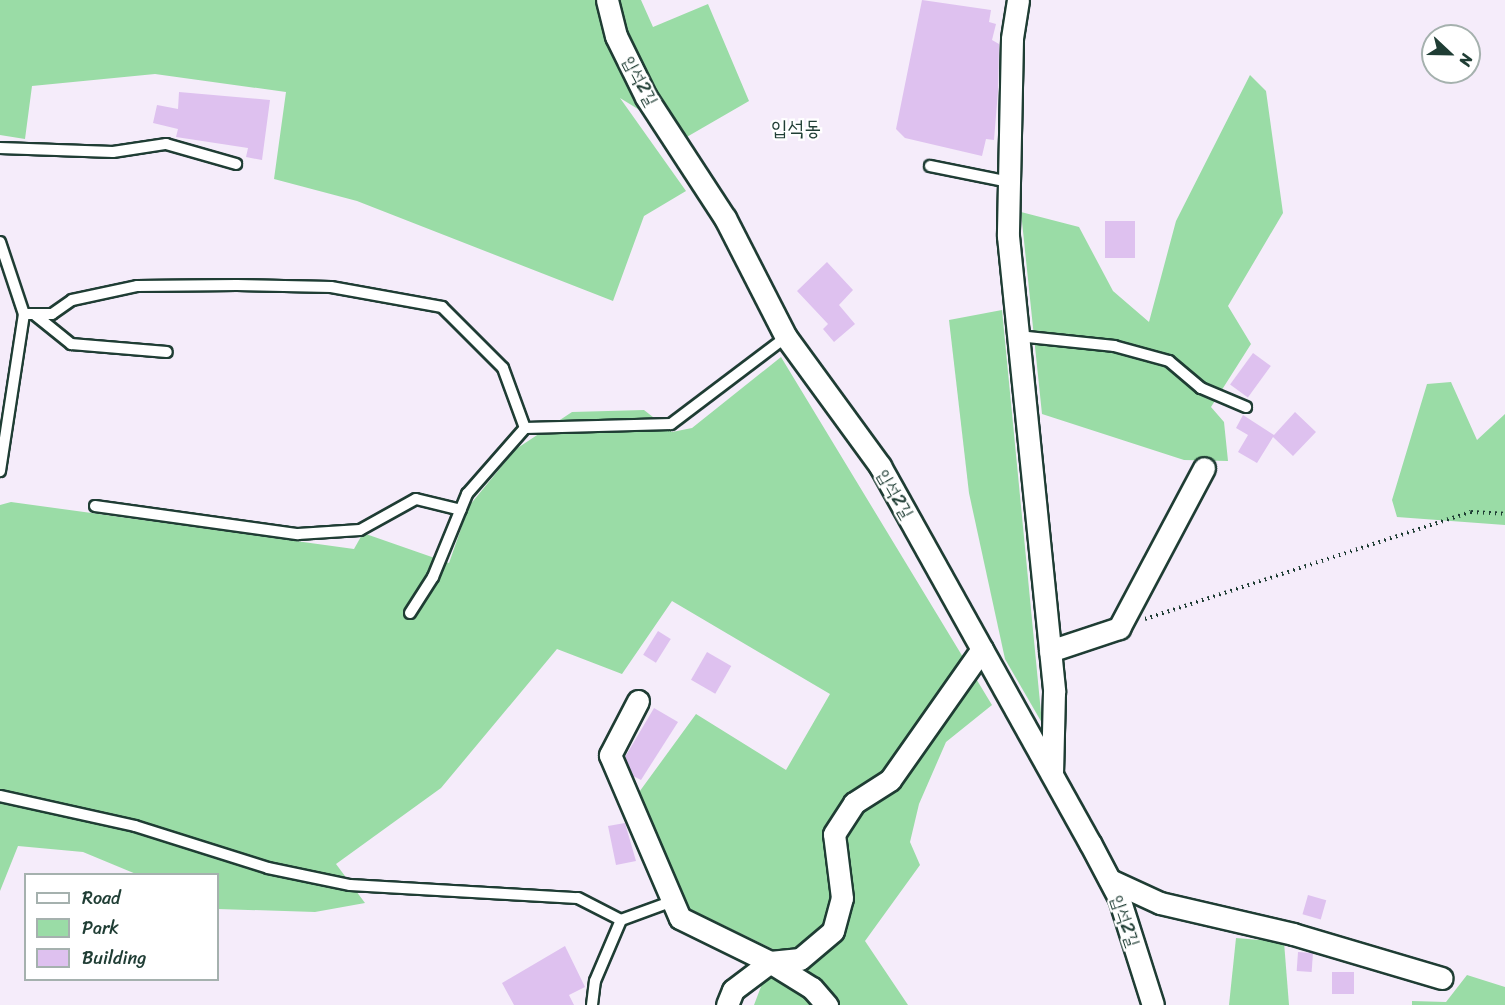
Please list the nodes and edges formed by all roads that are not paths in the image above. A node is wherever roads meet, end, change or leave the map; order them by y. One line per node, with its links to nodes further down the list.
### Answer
1 (607, 0): 10 (street, 입석2길)
2 (1018, 0): 6 (street)
3 (0, 148): 4 (lane)
4 (236, 164)
5 (930, 166): 6 (lane)
6 (1009, 182): 9 (street)
7 (0, 242): 8 (lane)
8 (29, 314): 11 (lane); 13 (lane); 15 (lane)
9 (1018, 336): 12 (lane); 20 (street)
10 (786, 337): 13 (lane); 19 (street, 입석2길)
11 (167, 352)
12 (1246, 407)
13 (525, 428): 17 (lane)
14 (1204, 468): 20 (street)
15 (0, 471)
16 (95, 506): 17 (lane)
17 (461, 510): 18 (lane)
18 (410, 613)
19 (982, 649): 22 (street, 입석2길); 27 (street)
20 (1050, 651): 22 (street)
21 (638, 701): 25 (street)
22 (1052, 775): 24 (street, 입석2길)
23 (0, 796): 26 (lane)
24 (1110, 880): 28 (street); 32 (street, 입석2길)
25 (673, 902): 26 (lane); 27 (street)
26 (621, 920): 29 (lane)
27 (770, 962): 30 (street); 31 (street)
28 (1442, 978)
29 (592, 1005)
30 (727, 1005)
31 (827, 1005)
32 (1153, 1005)

